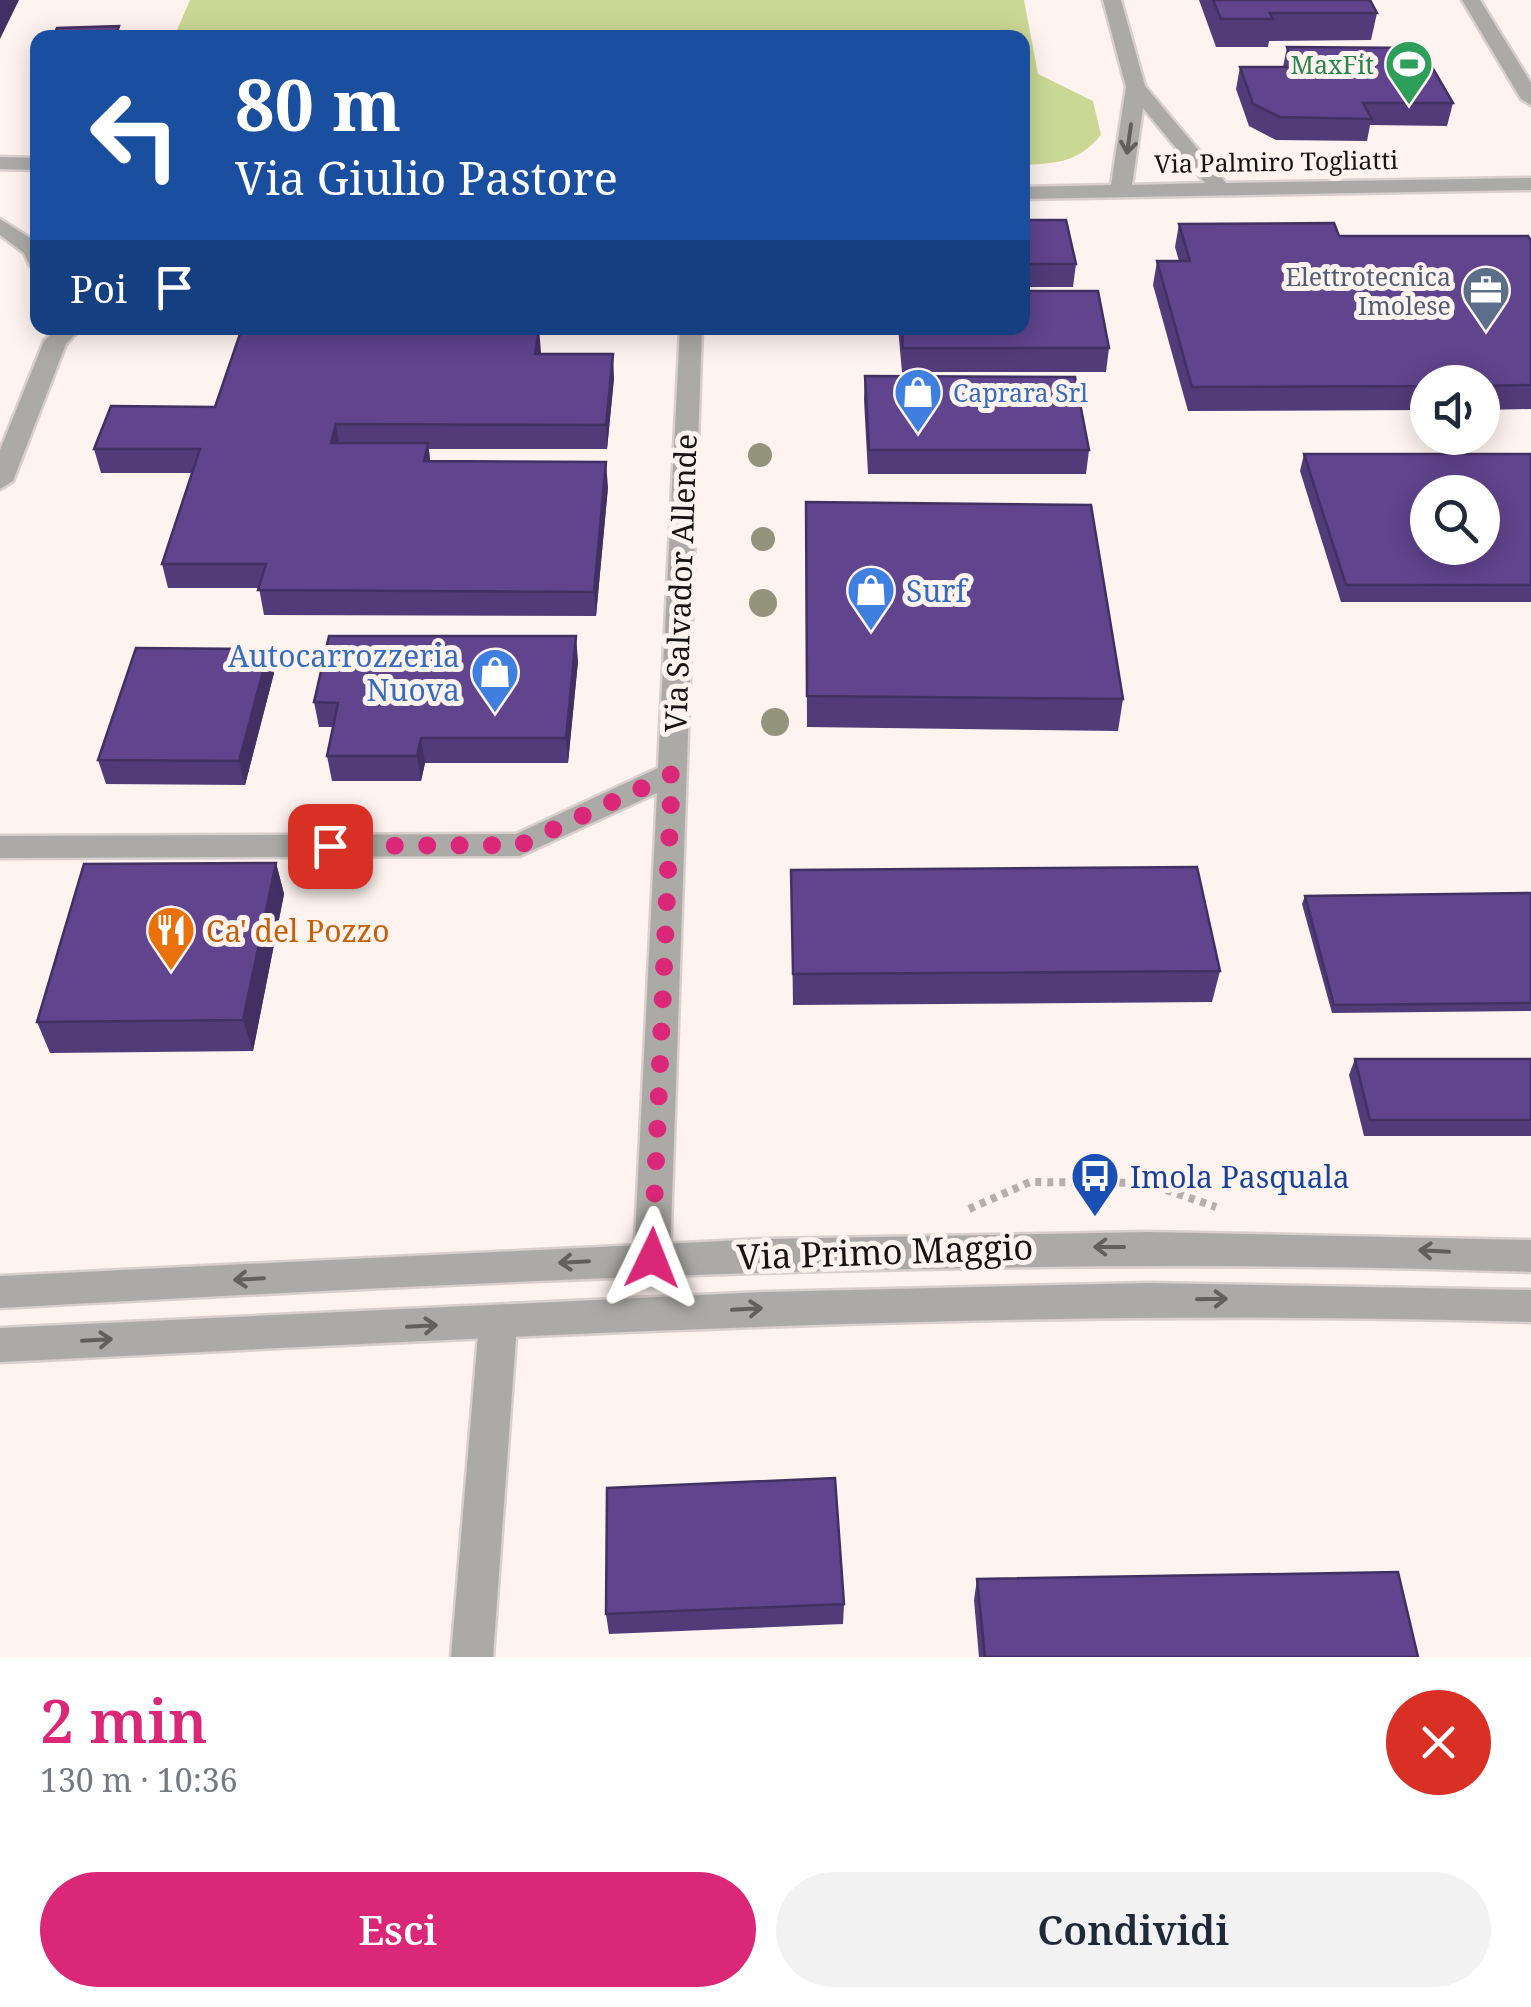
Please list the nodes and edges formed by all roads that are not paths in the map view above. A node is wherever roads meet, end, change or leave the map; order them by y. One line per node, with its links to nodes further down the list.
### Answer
1 (1112, 0): 3 (street)
2 (1471, 0): 4 (street)
3 (1136, 87): 8 (street); 9 (street, one-way to 9)
4 (1531, 99)
5 (0, 163): 6 (street)
6 (30, 164)
7 (1531, 184): 8 (street, Via Palmiro Togliatti)
8 (1221, 190): 9 (street, Via Palmiro Togliatti)
9 (1121, 192): 10 (street, Via Palmiro Togliatti)
10 (1030, 193)
11 (0, 224): 12 (street)
12 (30, 247)
13 (59, 335): 15 (street)
14 (691, 335): 16 (street, Via Salvador Allende)
15 (0, 481)
16 (672, 774): 17 (street); 19 (street, Via Salvador Allende)
17 (0, 847)
18 (1531, 1256): 19 (street, Via Primo Maggio, one-way to 19)
19 (652, 1258): 20 (street, Via Primo Maggio, one-way to 20)
20 (0, 1292)
21 (1531, 1306): 22 (street, Via Primo Maggio, one-way to 21)
22 (498, 1322): 23 (street, Via Primo Maggio, one-way to 22); 24 (street)
23 (0, 1345)
24 (472, 1657)

